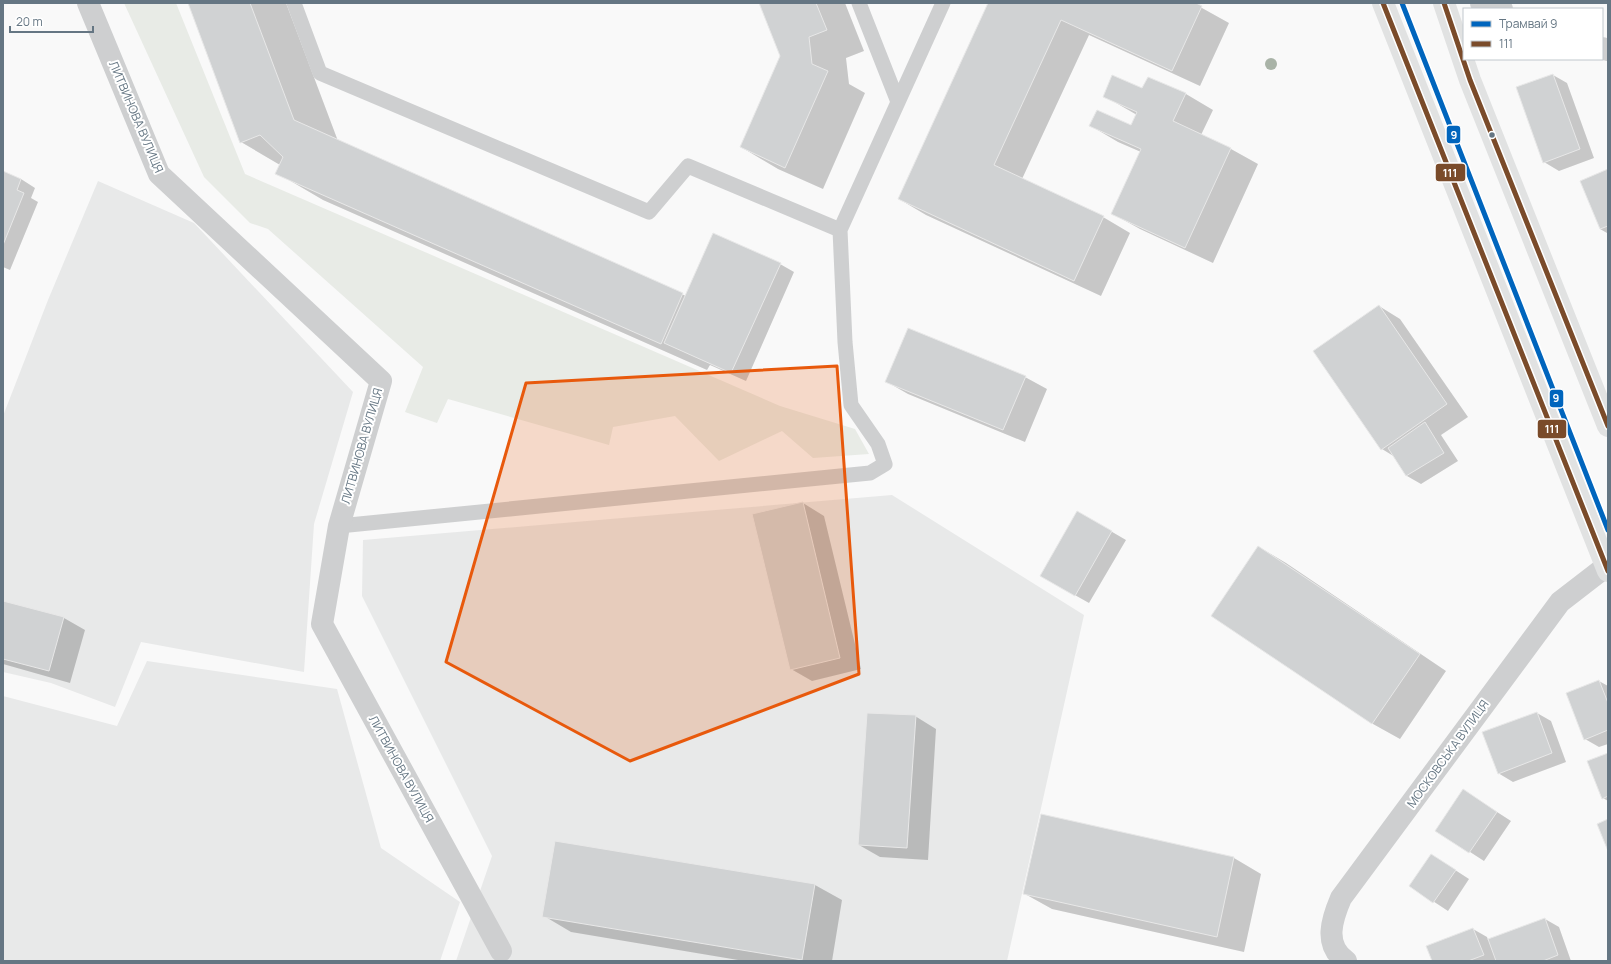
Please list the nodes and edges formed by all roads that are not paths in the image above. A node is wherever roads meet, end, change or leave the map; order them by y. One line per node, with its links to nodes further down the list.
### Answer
1 (88, 3): 14 (street, ЛИТВИНОВА ВУЛИЦЯ)
2 (294, 3): 12 (lane)
3 (859, 3): 11 (lane)
4 (943, 3): 11 (lane)
5 (1383, 3): 15 (street)
6 (1444, 3): 9 (street)
7 (1481, 3): 8 (street)
8 (1498, 8)
9 (1463, 59)
10 (1463, 60): 13 (street)
11 (898, 102): 12 (lane)
12 (840, 230): 14 (lane)
13 (1608, 426)
14 (339, 526): 16 (street, ЛИТВИНОВА ВУЛИЦЯ)
15 (1607, 568): 17 (street, МОСКОВСЬКА ВУЛИЦЯ)
16 (501, 951)
17 (1346, 961)

